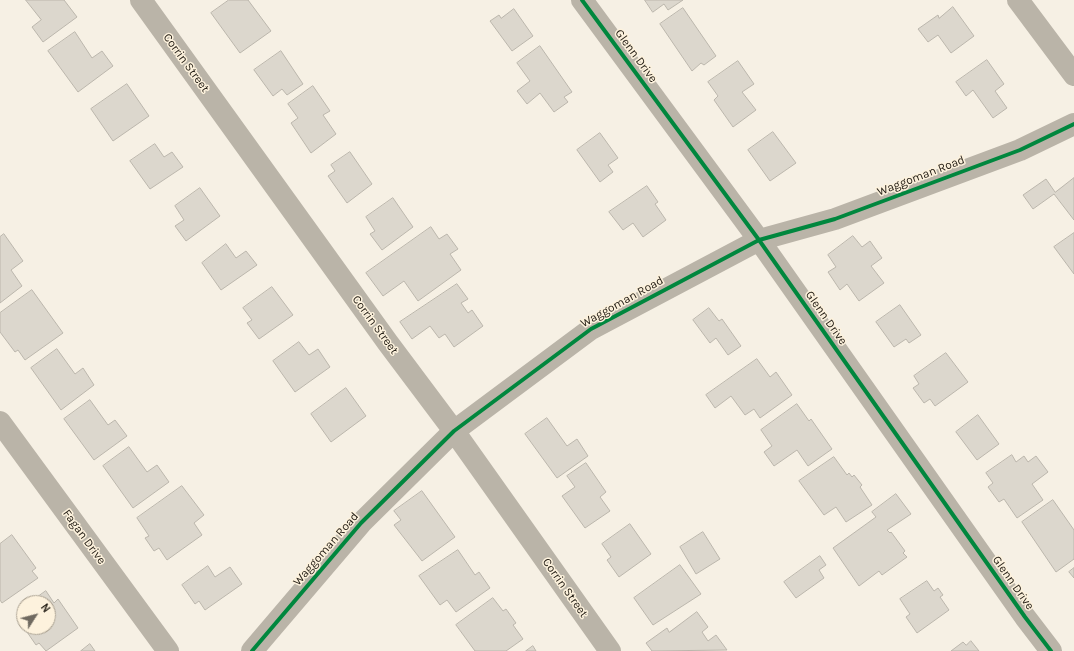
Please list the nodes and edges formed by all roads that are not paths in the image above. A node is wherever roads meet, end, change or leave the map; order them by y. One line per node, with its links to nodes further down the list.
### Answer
1 (141, 0): 8 (street, Corrin Street)
2 (582, 0): 6 (street, Glenn Drive)
3 (1018, 0): 4 (street)
4 (1074, 76)
5 (1074, 124): 6 (street, Waggoman Road)
6 (759, 240): 8 (street, Waggoman Road); 12 (street, Glenn Drive)
7 (0, 422): 9 (street, Fagan Drive)
8 (454, 431): 10 (street, Waggoman Road); 11 (street, Corrin Street)
9 (168, 651)
10 (252, 651)
11 (610, 651)
12 (1051, 651)

